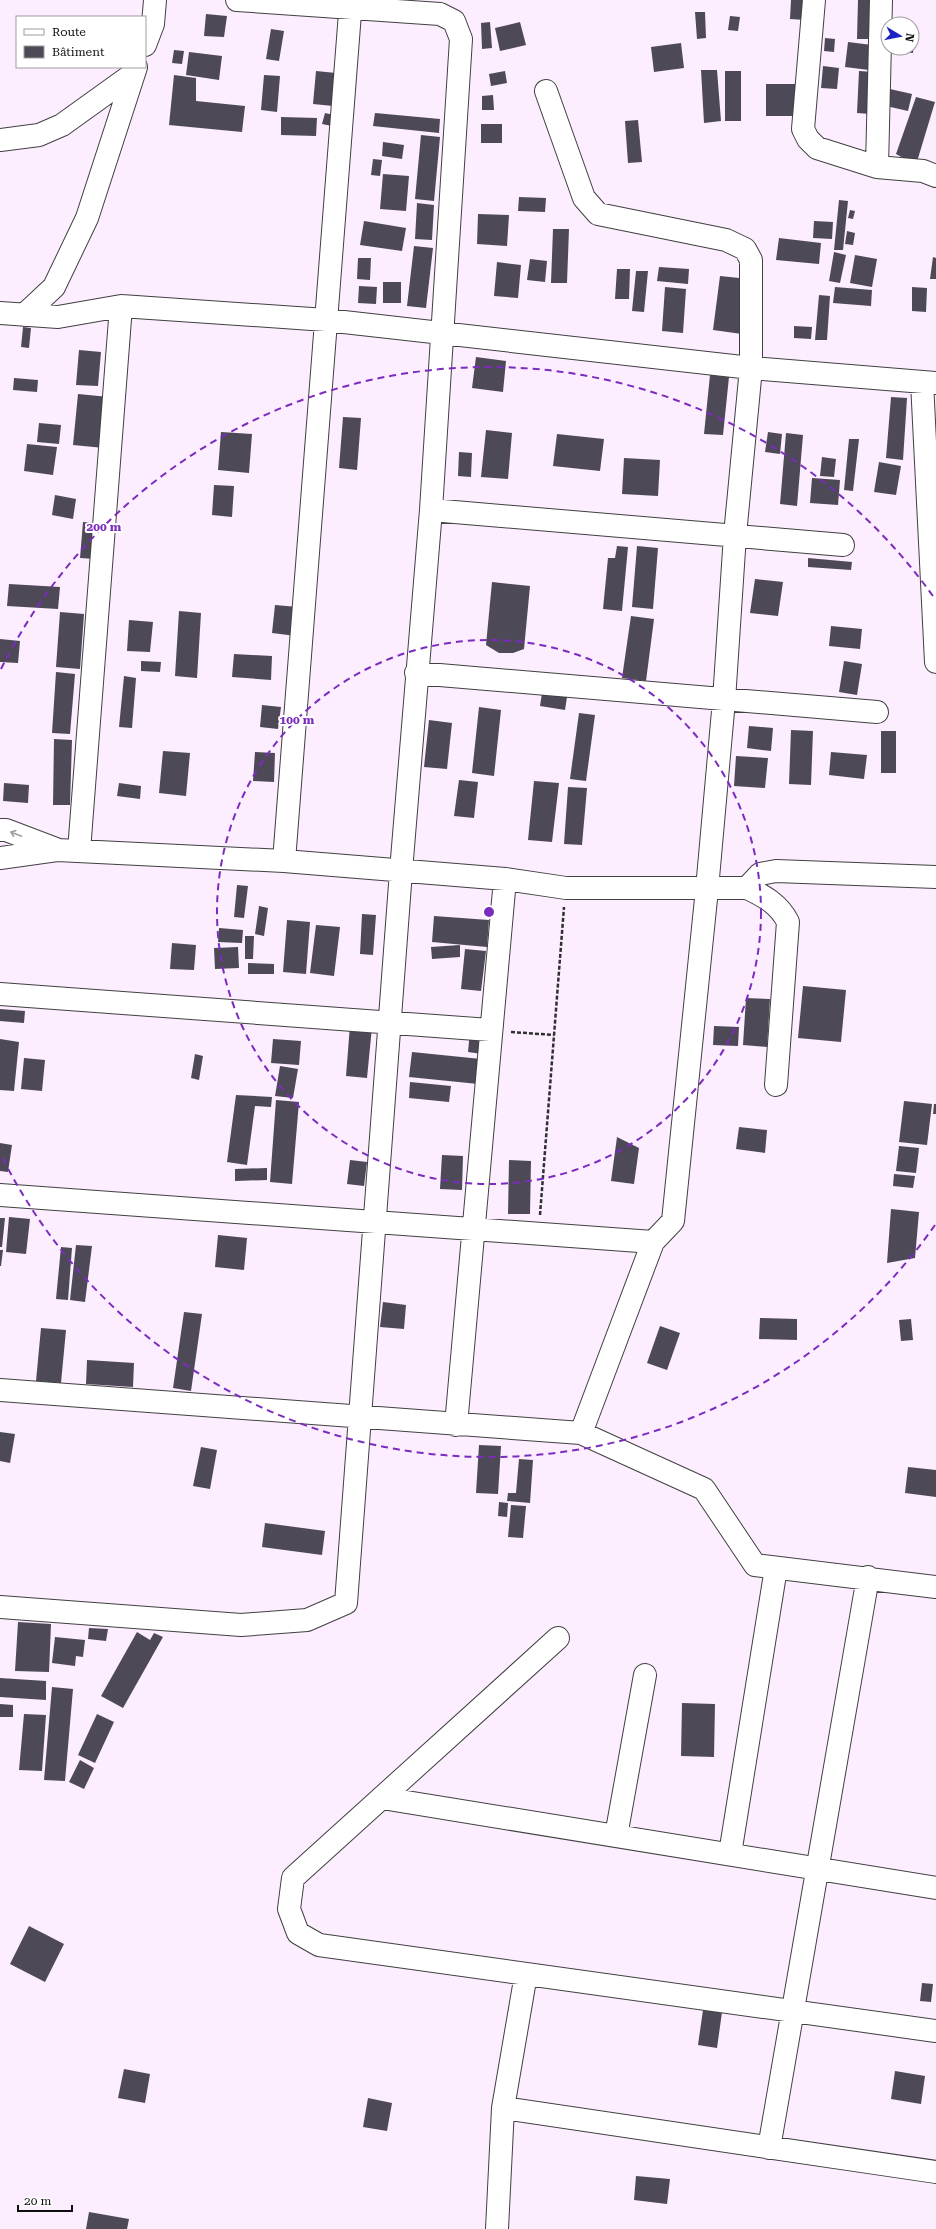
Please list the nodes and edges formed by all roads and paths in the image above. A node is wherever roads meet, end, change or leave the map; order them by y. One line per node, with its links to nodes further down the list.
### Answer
1 (154, 0): 6 (street)
2 (237, 0): 5 (street)
3 (814, 0): 10 (street)
4 (881, 0): 10 (street)
5 (350, 4): 15 (street); 16 (street)
6 (146, 42)
7 (135, 70): 9 (street); 14 (street)
8 (546, 91): 17 (street)
9 (0, 140)
10 (877, 166): 11 (street)
11 (936, 176)
12 (121, 306): 14 (street); 15 (street); 28 (street)
13 (0, 313): 14 (street)
14 (24, 314)
15 (326, 320): 16 (street); 30 (street)
16 (442, 333): 17 (street); 19 (street)
17 (751, 368): 18 (street); 20 (street)
18 (929, 383): 22 (street)
19 (431, 510): 20 (street); 23 (street)
20 (735, 535): 21 (street); 24 (street)
21 (842, 545)
22 (936, 662)
23 (416, 673): 24 (street); 31 (street)
24 (724, 700): 25 (street); 36 (street)
25 (877, 712)
26 (0, 830): 27 (street, one-way to 26)
27 (57, 850): 28 (street); 29 (street)
28 (79, 851): 30 (street)
29 (0, 858)
30 (284, 861): 31 (street)
31 (401, 870): 33 (street); 38 (street)
32 (936, 877): 35 (street)
33 (505, 879): 34 (street); 39 (street)
34 (566, 888): 36 (street); 40 (path)
35 (747, 888): 36 (street); 41 (street)
36 (707, 889): 46 (street)
37 (0, 994): 38 (street)
38 (390, 1023): 39 (street); 43 (street)
39 (490, 1030): 40 (path); 44 (street)
40 (554, 1035): 45 (path)
41 (776, 1084)
42 (0, 1195): 43 (street)
43 (375, 1223): 44 (street); 48 (street)
44 (473, 1230): 45 (street); 49 (street)
45 (538, 1234): 46 (street)
46 (653, 1242): 50 (street)
47 (0, 1390): 48 (street)
48 (360, 1417): 49 (street); 54 (street)
49 (456, 1426): 50 (street)
50 (581, 1433): 51 (street)
51 (776, 1568): 52 (street); 59 (street)
52 (868, 1577): 53 (street); 60 (street)
53 (936, 1587)
54 (0, 1607)
55 (558, 1638): 57 (street)
56 (644, 1675): 58 (street)
57 (382, 1798): 58 (street); 62 (street)
58 (616, 1836): 59 (street)
59 (730, 1854): 60 (street)
60 (816, 1869): 61 (street); 63 (street)
61 (936, 1888)
62 (526, 1974): 63 (street); 65 (street)
63 (792, 2010): 64 (street); 66 (street)
64 (936, 2031)
65 (503, 2108): 66 (street); 68 (street)
66 (769, 2148): 67 (street)
67 (936, 2172)
68 (497, 2229)

